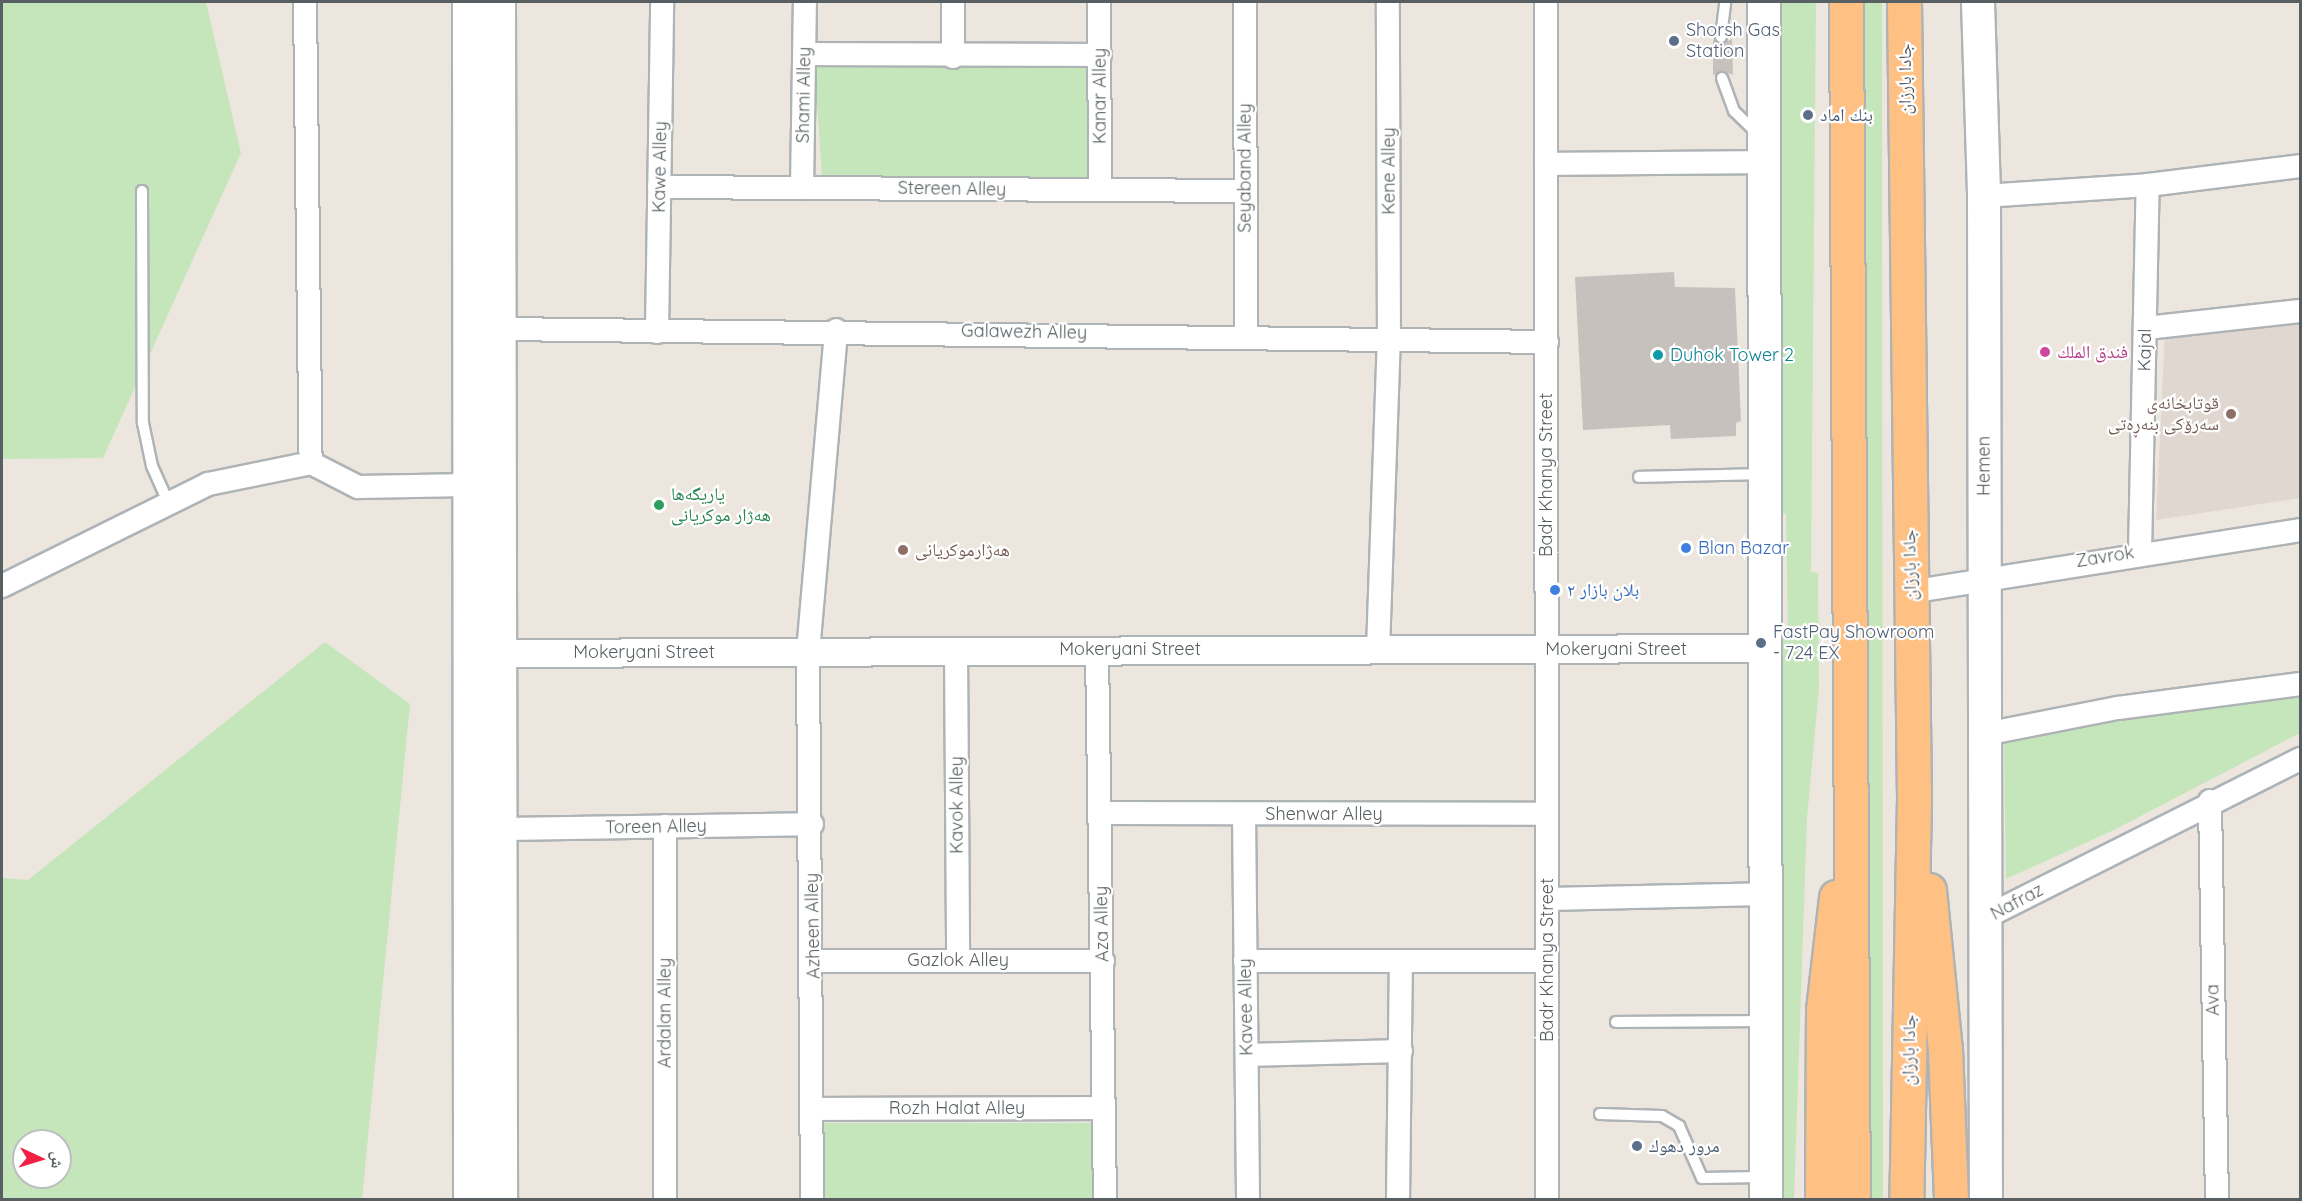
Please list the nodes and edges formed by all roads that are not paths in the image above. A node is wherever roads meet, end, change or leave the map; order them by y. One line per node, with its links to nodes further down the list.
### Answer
1 (305, 2): 39 (street)
2 (469, 2): 42 (main road)
3 (499, 2): 33 (main road)
4 (662, 2): 25 (street, Kawe Alley)
5 (806, 2): 17 (street, Shami Alley)
6 (953, 2): 19 (street)
7 (1100, 2): 18 (street, Kanar Alley)
8 (1245, 2): 29 (street, Seyaband Alley)
9 (1388, 2): 37 (street, Kene Alley)
10 (1546, 2): 22 (street, Badr Khanya Street)
11 (1725, 2): 16 (lane)
12 (1764, 2): 21 (main road)
13 (1846, 2): 59 (highway)
14 (1904, 2): 48 (highway, جادا بارزان)
15 (1978, 2): 30 (main road, Hemen)
16 (1721, 37)
17 (806, 54): 19 (street); 26 (street, Shami Alley)
18 (1100, 55): 19 (street); 27 (street, Kanar Alley)
19 (953, 57)
20 (1722, 78): 21 (lane)
21 (1763, 150): 22 (street); 40 (main road)
22 (1546, 164): 38 (street, Badr Khanya Street)
23 (2301, 166): 24 (street)
24 (2148, 185): 30 (street); 32 (street, Kajal)
25 (659, 187): 26 (street, Stereen Alley); 35 (street, Kawe Alley)
26 (802, 188): 27 (street, Stereen Alley)
27 (1100, 190): 29 (street, Stereen Alley)
28 (142, 191): 43 (lane)
29 (1245, 191): 36 (street, Seyaband Alley)
30 (1984, 196): 46 (main road, Hemen)
31 (2301, 311): 32 (street)
32 (2146, 328): 45 (street, Kajal)
33 (501, 329): 35 (street, Galawezh Alley); 55 (main road)
34 (836, 330): 35 (street, Galawezh Alley); 36 (street, Galawezh Alley); 54 (street, Azheen Alley)
35 (657, 332)
36 (1246, 336): 37 (street, Galawezh Alley)
37 (1389, 341): 38 (street, Galawezh Alley); 52 (street, Kene Alley)
38 (1547, 342): 51 (street, Badr Khanya Street)
39 (311, 463): 42 (street); 43 (street)
40 (1765, 474): 41 (lane); 49 (main road)
41 (1639, 477)
42 (469, 485): 85 (main road)
43 (168, 502): 47 (street)
44 (2301, 530): 45 (street, Zavrok)
45 (2140, 552): 46 (street, Zavrok)
46 (1983, 577): 48 (street, Zavrok); 57 (main road, Hemen)
47 (2, 586)
48 (1910, 592): 60 (highway, جادا بارزان)
49 (1763, 648): 51 (street, Mokeryani Street); 68 (main road)
50 (1096, 649): 52 (street, Mokeryani Street); 53 (street, Mokeryani Street); 62 (street, Aza Alley)
51 (1544, 649): 52 (street, Mokeryani Street); 64 (street, Badr Khanya Street)
52 (1378, 650)
53 (956, 651): 54 (street, Mokeryani Street); 71 (street, Kavok Alley)
54 (808, 652): 55 (street, Mokeryani Street); 65 (street, Azheen Alley)
55 (498, 653): 67 (main road)
56 (2301, 684): 57 (street)
57 (1985, 734): 70 (main road, Hemen)
58 (2301, 759): 61 (street, Nafraz)
59 (1851, 794): 93 (highway); 94 (highway)
60 (1914, 799): 95 (highway, جادا بارزان); 96 (highway)
61 (2210, 801): 70 (street, Nafraz); 98 (street, Ava)
62 (1101, 813): 63 (street, Shenwar Alley); 73 (street, Aza Alley)
63 (1244, 814): 64 (street, Shenwar Alley); 74 (street, Kavee Alley)
64 (1546, 814): 69 (street, Badr Khanya Street)
65 (812, 824): 66 (street, Toreen Alley); 72 (street, Azheen Alley)
66 (665, 826): 67 (street, Toreen Alley); 87 (street, Ardalan Alley)
67 (501, 829): 86 (main road)
68 (1762, 894): 69 (street); 77 (main road)
69 (1548, 899): 76 (street, Badr Khanya Street)
70 (1984, 918): 97 (main road, Nafraz)
71 (958, 959): 72 (street, Gazlok Alley); 73 (street, Gazlok Alley)
72 (814, 961): 82 (street, Azheen Alley)
73 (1103, 961): 81 (street, Aza Alley)
74 (1245, 961): 75 (street); 80 (street, Kavee Alley)
75 (1401, 961): 76 (street); 79 (street)
76 (1547, 961): 92 (street, Badr Khanya Street)
77 (1764, 1021): 78 (lane); 84 (main road)
78 (1616, 1022)
79 (1401, 1051): 80 (street); 91 (street)
80 (1247, 1055): 90 (street, Kavee Alley)
81 (1102, 1108): 82 (street, Rozh Halat Alley); 89 (street, Aza Alley)
82 (813, 1109): 88 (street, Azheen Alley)
83 (1600, 1114): 84 (lane)
84 (1766, 1188)
85 (470, 1200)
86 (501, 1200)
87 (665, 1200)
88 (812, 1200)
89 (1105, 1200)
90 (1248, 1200)
91 (1398, 1200)
92 (1547, 1200)
93 (1822, 1200)
94 (1853, 1200)
95 (1906, 1200)
96 (1951, 1200)
97 (1986, 1200)
98 (2217, 1200)

